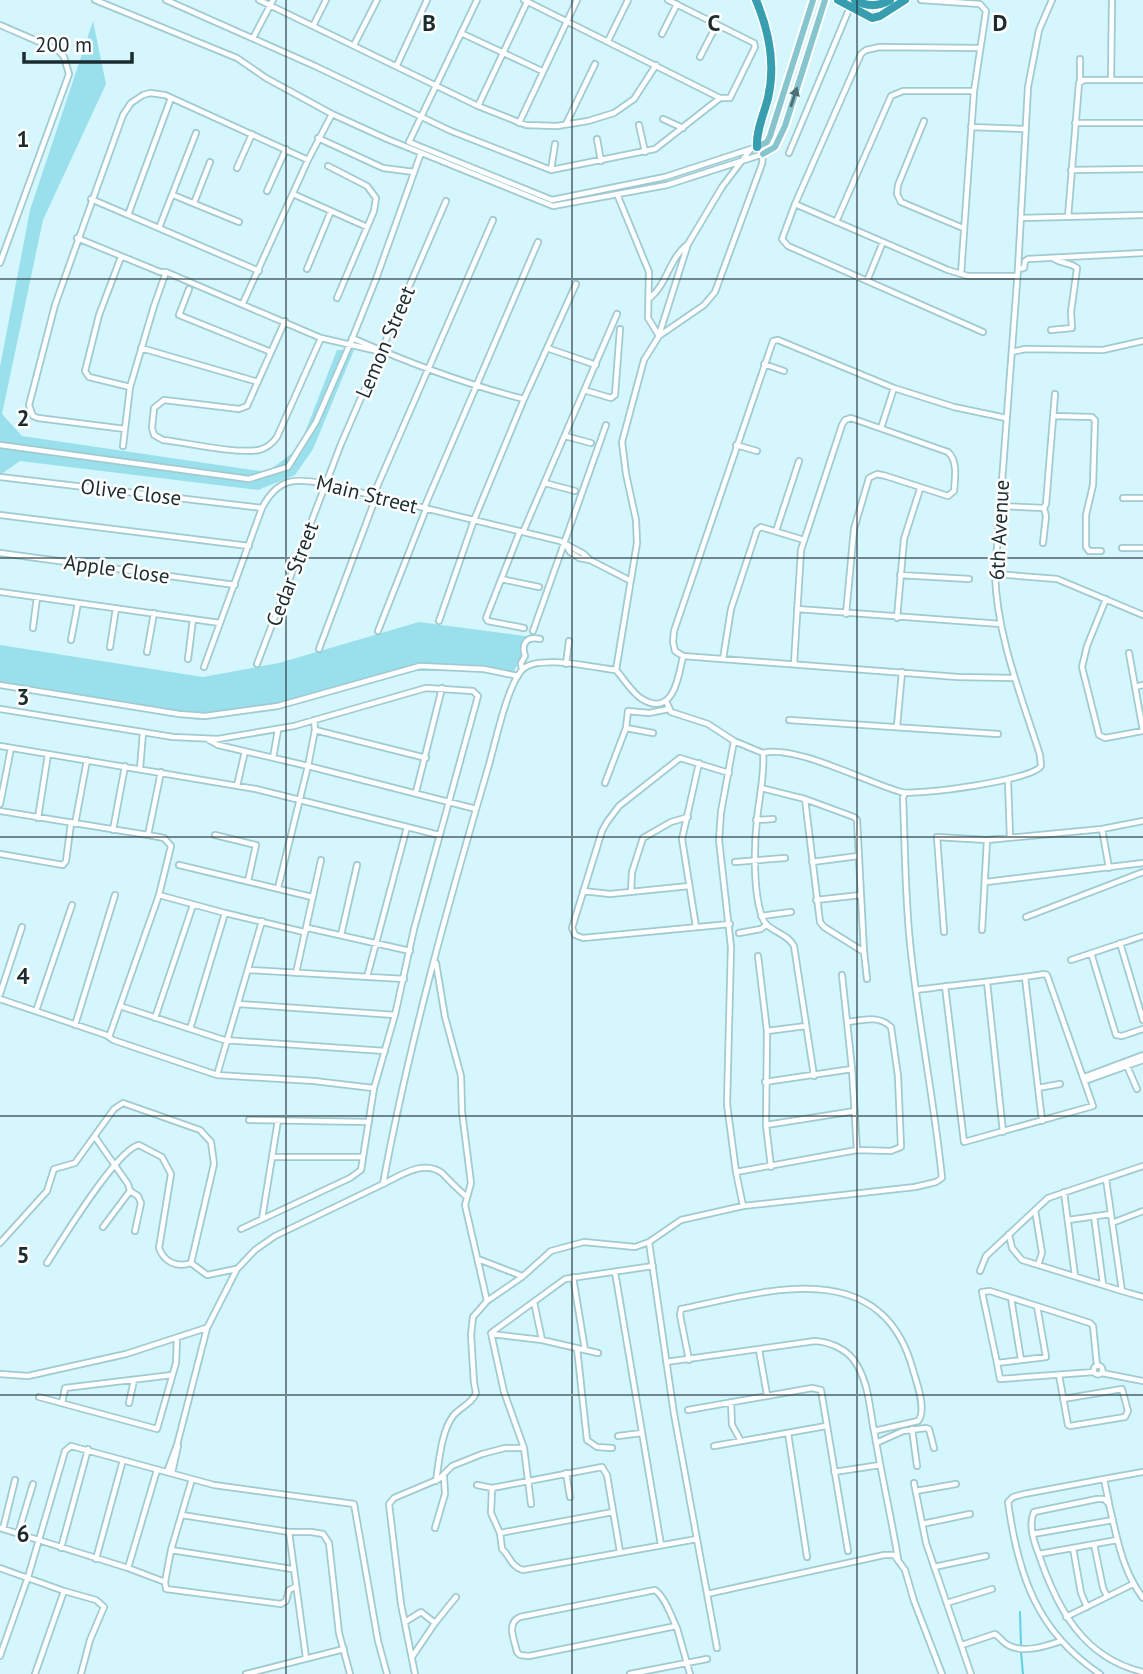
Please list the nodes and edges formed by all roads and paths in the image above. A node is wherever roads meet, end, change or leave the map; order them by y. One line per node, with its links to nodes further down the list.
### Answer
1 (95, 0): 49 (street)
2 (166, 0): 30 (street)
3 (259, 0): 21 (street)
4 (327, 0): 27 (street)
5 (377, 0): 32 (street)
6 (427, 0): 38 (street)
7 (477, 0): 28 (street)
8 (577, 0): 24 (street)
9 (628, 0): 31 (street)
10 (668, 0): 23 (street)
11 (756, 0): 67 (highway)
12 (813, 0): 67 (main road)
13 (825, 0): 67 (main road, one-way to 13)
14 (838, 0): 22 (highway)
15 (890, 0): 22 (highway)
16 (905, 0): 22 (highway)
17 (921, 0): 33 (street)
18 (1052, 0): 60 (street, 6th Avenue)
19 (1112, 0): 41 (street)
20 (527, 1): 24 (street); 34 (street)
21 (272, 3): 27 (street); 30 (street)
22 (853, 3): 70 (street)
23 (677, 5): 25 (street); 29 (street)
24 (568, 21): 31 (street); 40 (street)
25 (717, 24): 35 (street); 46 (street)
26 (0, 25): 107 (street)
27 (313, 26): 32 (street)
28 (461, 33): 34 (street); 44 (street)
29 (662, 34)
30 (253, 38): 50 (street)
31 (608, 41): 39 (street)
32 (354, 45): 38 (street)
33 (980, 48): 45 (street); 88 (street)
34 (502, 52): 40 (street); 48 (street)
35 (700, 57)
36 (1080, 59): 43 (street)
37 (596, 64): 56 (street)
38 (397, 65): 44 (street)
39 (656, 65): 46 (street); 56 (street)
40 (542, 71): 53 (street)
41 (1111, 80): 42 (street); 43 (street)
42 (1143, 80)
43 (1080, 82): 54 (street)
44 (436, 85): 48 (street); 50 (street)
45 (974, 92): 58 (street); 96 (street)
46 (720, 97): 59 (street)
47 (171, 98): 62 (street); 85 (street); 90 (street)
48 (478, 106): 53 (street)
49 (332, 114): 63 (street); 69 (street)
50 (421, 117): 67 (street); 78 (street)
51 (663, 119): 59 (street)
52 (924, 121): 99 (street)
53 (519, 123): 56 (street)
54 (1075, 123): 55 (street); 79 (street)
55 (1143, 123)
56 (566, 124)
57 (639, 125): 68 (street)
58 (971, 127): 60 (street); 99 (street)
59 (683, 128): 68 (street)
60 (1025, 129): 92 (street, 6th Avenue)
61 (196, 133): 84 (street)
62 (252, 134): 66 (street); 76 (street)
63 (318, 138): 71 (street); 80 (street)
64 (597, 139): 73 (street)
65 (555, 144): 78 (street)
66 (286, 149): 71 (street); 81 (street)
67 (757, 150): 72 (street); 72 (street); 125 (street)
68 (645, 152): 73 (street)
69 (421, 153): 80 (street); 83 (street)
70 (789, 153)
71 (308, 160): 82 (street)
72 (741, 160): 83 (street); 103 (street)
73 (601, 161): 78 (street)
74 (210, 162): 87 (street)
75 (328, 166): 97 (street)
76 (237, 168)
77 (1143, 169): 79 (street)
78 (551, 170)
79 (1072, 170): 93 (street)
80 (414, 172): 127 (street)
81 (267, 191)
82 (293, 194): 89 (street); 110 (street)
83 (617, 194): 118 (street)
84 (173, 195): 87 (street); 98 (street)
85 (91, 200): 90 (street); 100 (street)
86 (446, 201): 132 (street, Lemon Street)
87 (194, 203): 95 (street)
88 (795, 204): 96 (street); 114 (street)
89 (331, 211): 97 (street); 108 (street)
90 (128, 215): 98 (street)
91 (1143, 215): 93 (street)
92 (1021, 218): 93 (street); 109 (street, 6th Avenue)
93 (1068, 218)
94 (493, 220): 136 (street)
95 (239, 222)
96 (836, 222): 102 (street)
97 (367, 227): 117 (street)
98 (159, 228): 110 (street)
99 (963, 228): 112 (street)
100 (77, 238): 105 (street); 149 (street)
101 (538, 242): 140 (street)
102 (883, 242): 112 (street); 114 (street)
103 (688, 244): 118 (street); 125 (street)
104 (1143, 253): 106 (street)
105 (121, 257): 111 (street); 139 (street)
106 (1052, 258): 109 (street); 123 (street)
107 (0, 260)
108 (307, 269)
109 (1018, 269): 113 (street, 6th Avenue)
110 (260, 271): 119 (street)
111 (166, 272): 119 (street); 129 (street)
112 (961, 274): 113 (street)
113 (1018, 276): 133 (street, 6th Avenue)
114 (867, 281): 124 (street)
115 (576, 284): 130 (street)
116 (189, 289): 131 (street)
117 (337, 298)
118 (649, 299): 125 (street)
119 (243, 303): 121 (street)
120 (617, 314): 135 (street)
121 (285, 321): 126 (street); 131 (street)
122 (620, 329): 142 (street)
123 (1051, 330)
124 (983, 332)
125 (659, 336): 185 (street)
126 (321, 338): 127 (street); 138 (street)
127 (351, 341): 132 (street); 152 (street)
128 (1143, 341): 133 (street)
129 (141, 348): 138 (street); 139 (street)
130 (547, 348): 135 (street); 144 (street)
131 (271, 352): 138 (street)
132 (382, 352): 136 (street); 159 (street, Lemon Street)
133 (1012, 352): 146 (street, 6th Avenue)
134 (764, 364): 137 (street); 141 (street); 153 (street)
135 (596, 365): 142 (street)
136 (428, 369): 140 (street); 162 (street)
137 (784, 371)
138 (258, 382)
139 (130, 387): 149 (street)
140 (476, 387): 144 (street); 168 (street)
141 (894, 388): 146 (street); 148 (street)
142 (584, 390): 150 (street)
143 (1055, 394): 145 (street)
144 (524, 399): 170 (street)
145 (1053, 416): 167 (street); 179 (street)
146 (1006, 418): 165 (street, 6th Avenue)
147 (606, 425): 174 (street)
148 (881, 428): 160 (street); 173 (street)
149 (125, 429): 154 (street)
150 (565, 436): 151 (street); 158 (street)
151 (591, 443)
152 (0, 445)
153 (736, 445): 155 (street); 214 (street)
154 (123, 446)
155 (757, 451)
156 (799, 461): 172 (street)
157 (0, 477): 166 (street, Olive Close)
158 (545, 483): 161 (street); 171 (street)
159 (326, 484): 162 (street, Main Street); 166 (street, Main Street); 218 (street, Cedar Street)
160 (920, 489): 182 (street); 195 (street)
161 (575, 491)
162 (375, 497): 168 (street, Main Street); 210 (street)
163 (1123, 498): 164 (street)
164 (1143, 498)
165 (999, 506): 167 (street); 181 (street, 6th Avenue)
166 (262, 508): 176 (street, Main Street)
167 (1044, 508): 175 (street)
168 (425, 509): 170 (street, Main Street); 204 (street)
169 (0, 515): 176 (street, Olive Close)
170 (474, 520): 171 (street, Main Street); 199 (street)
171 (521, 531): 174 (street, Main Street); 183 (street)
172 (776, 531): 173 (street); 216 (street)
173 (804, 540): 193 (street)
174 (565, 543): 185 (street, Main Street); 205 (street)
175 (1043, 543)
176 (250, 546): 186 (street, Main Street)
177 (1122, 548): 178 (street)
178 (1143, 548)
179 (1101, 551)
180 (0, 553): 186 (street, Apple Close)
181 (995, 574): 190 (street); 201 (street, 6th Avenue)
182 (900, 575): 184 (street); 197 (street)
183 (501, 579): 187 (street); 203 (street)
184 (969, 579)
185 (629, 580): 223 (street)
186 (234, 585): 200 (street, Main Street)
187 (540, 587)
188 (0, 592): 189 (street)
189 (37, 597): 191 (street); 202 (street)
190 (1106, 599): 196 (street); 240 (street)
191 (78, 603): 192 (street); 207 (street)
192 (116, 608): 194 (street); 209 (street)
193 (797, 609): 195 (street); 220 (street)
194 (154, 613): 198 (street); 211 (street)
195 (846, 614): 197 (street)
196 (1143, 615)
197 (897, 618): 201 (street)
198 (192, 619): 200 (street); 215 (street)
199 (439, 621)
200 (220, 623): 221 (street, Main Street)
201 (1001, 624): 226 (street, 6th Avenue)
202 (33, 628)
203 (524, 628)
204 (378, 631)
205 (533, 631)
206 (540, 639): 213 (street)
207 (71, 640)
208 (569, 641): 219 (street)
209 (110, 647)
210 (319, 649)
211 (147, 652)
212 (1129, 653): 229 (street)
213 (525, 656): 217 (street); 222 (street)
214 (683, 656): 216 (street); 231 (street)
215 (188, 659)
216 (723, 659): 220 (street)
217 (540, 662): 219 (street); 222 (street)
218 (257, 664)
219 (566, 664): 223 (street)
220 (794, 664): 224 (street)
221 (204, 667)
222 (522, 670): 225 (street)
223 (616, 670): 231 (street)
224 (902, 672): 226 (street); 236 (street)
225 (518, 676): 227 (street); 270 (street)
226 (1014, 678): 260 (street, 6th Avenue)
227 (0, 684)
228 (1143, 685): 229 (street)
229 (1135, 687): 240 (street)
230 (442, 688): 234 (street); 252 (street); 268 (street)
231 (666, 701): 233 (street)
232 (0, 709): 241 (street)
233 (669, 709): 237 (street); 245 (street, 6th Avenue)
234 (314, 720): 238 (street); 239 (street)
235 (789, 720): 236 (street)
236 (897, 726): 243 (street)
237 (626, 728): 242 (street); 261 (street)
238 (278, 730): 244 (street); 251 (street)
239 (315, 730): 252 (street); 256 (street)
240 (1143, 731)
241 (143, 732): 244 (street); 257 (street)
242 (653, 733)
243 (998, 734)
244 (207, 739): 248 (street)
245 (734, 741): 249 (street, 6th Avenue); 259 (street)
246 (0, 746): 247 (street)
247 (11, 748): 250 (street); 269 (street)
248 (245, 751): 251 (street); 262 (street)
249 (763, 753): 263 (street); 265 (street, 6th Avenue)
250 (48, 754): 253 (street); 273 (street)
251 (273, 758): 256 (street)
252 (426, 758): 264 (street)
253 (87, 760): 255 (street); 277 (street)
254 (699, 763): 259 (street); 272 (street); 302 (street)
255 (125, 766): 257 (street); 280 (street)
256 (308, 766): 264 (street); 267 (street)
257 (140, 769): 258 (street)
258 (161, 772): 262 (street); 281 (street)
259 (729, 773): 316 (street)
260 (1008, 781): 265 (street, 6th Avenue); 284 (street)
261 (606, 783)
262 (237, 786): 267 (street)
263 (761, 788): 266 (street); 275 (street)
264 (416, 792): 268 (street)
265 (905, 793): 343 (street)
266 (805, 799): 287 (street); 292 (street)
267 (300, 801): 278 (street); 301 (street)
268 (449, 801): 270 (street); 283 (street)
269 (0, 804)
270 (476, 809): 332 (street)
271 (0, 811): 273 (street)
272 (688, 817): 300 (street); 303 (street)
273 (38, 818): 277 (street)
274 (773, 819): 275 (street)
275 (757, 820): 290 (street)
276 (1143, 821): 279 (street)
277 (73, 823): 280 (street); 286 (street)
278 (407, 827): 283 (street); 326 (street)
279 (1102, 829): 284 (street); 296 (street)
280 (113, 830): 281 (street)
281 (148, 835): 305 (street)
282 (215, 835): 298 (street)
283 (439, 835): 328 (street)
284 (1010, 837): 285 (street)
285 (987, 840): 299 (street); 322 (street)
286 (0, 854)
287 (858, 856): 292 (street); 306 (street)
288 (785, 858): 290 (street)
289 (321, 860): 307 (street)
290 (755, 860): 291 (street); 313 (street)
291 (735, 862)
292 (812, 863): 308 (street)
293 (1143, 863): 296 (street)
294 (179, 865): 298 (street)
295 (357, 865): 324 (street)
296 (1109, 868): 299 (street)
297 (1143, 872): 314 (street)
298 (248, 881): 301 (street)
299 (986, 882): 320 (street)
300 (689, 886): 303 (street); 318 (street)
301 (278, 888): 307 (street)
302 (583, 891): 303 (street); 318 (street)
303 (631, 892)
304 (115, 895): 352 (street)
305 (159, 895): 310 (street); 346 (street)
306 (861, 895): 308 (street); 329 (street)
307 (312, 897): 321 (street)
308 (816, 900): 329 (street)
309 (72, 905): 347 (street)
310 (193, 905): 312 (street); 349 (street)
311 (791, 912): 313 (street)
312 (225, 913): 315 (street); 354 (street)
313 (761, 916): 317 (street)
314 (1026, 917)
315 (262, 921): 321 (street); 334 (street)
316 (730, 924): 318 (street); 385 (street)
317 (766, 925): 323 (street); 353 (street)
318 (696, 927)
319 (22, 928): 344 (street)
320 (982, 930)
321 (304, 932): 324 (street); 335 (street)
322 (944, 932)
323 (739, 933)
324 (341, 935): 326 (street)
325 (1143, 936): 327 (street)
326 (375, 943): 328 (street); 337 (street)
327 (1120, 943): 330 (street); 350 (street)
328 (410, 951): 339 (street)
329 (864, 953): 340 (street)
330 (1091, 953): 333 (street); 355 (street)
331 (758, 956): 356 (street)
332 (436, 960): 387 (street); 390 (street)
333 (1071, 960)
334 (249, 970): 335 (street); 345 (street)
335 (296, 973): 337 (street)
336 (842, 975): 351 (street)
337 (367, 977): 339 (street)
338 (1025, 977): 341 (street); 365 (street); 369 (street)
339 (404, 979): 348 (street)
340 (867, 979)
341 (986, 982): 342 (street); 377 (street)
342 (945, 986): 343 (street); 377 (street)
343 (916, 990): 391 (street)
344 (0, 996): 347 (street)
345 (239, 1004): 348 (street); 358 (street)
346 (120, 1006): 349 (street); 357 (street)
347 (36, 1011): 352 (street)
348 (395, 1015): 359 (street)
349 (156, 1018): 354 (street)
350 (1143, 1020)
351 (848, 1022): 362 (street); 379 (street)
352 (75, 1025): 357 (street)
353 (806, 1026): 356 (street); 364 (street)
354 (190, 1029): 358 (street)
355 (1143, 1029)
356 (767, 1031): 366 (street)
357 (109, 1037): 363 (street)
358 (228, 1040): 359 (street); 363 (street)
359 (385, 1051): 368 (street)
360 (1143, 1058): 361 (street); 365 (street)
361 (1126, 1066): 365 (street); 370 (street)
362 (852, 1069): 364 (street); 371 (street)
363 (217, 1075): 368 (street)
364 (814, 1076): 366 (street)
365 (1084, 1079): 374 (street)
366 (765, 1083): 376 (street)
367 (1060, 1084): 369 (street)
368 (374, 1088): 375 (street)
369 (1038, 1088): 374 (street)
370 (1137, 1089)
371 (855, 1111): 376 (street); 379 (street)
372 (249, 1120): 373 (street)
373 (278, 1120): 375 (street); 380 (street)
374 (1042, 1121): 377 (street)
375 (369, 1122): 381 (street)
376 (766, 1125): 383 (street)
377 (1003, 1132)
378 (95, 1137): 382 (street); 404 (street); 407 (street)
379 (857, 1150): 383 (street)
380 (272, 1157): 381 (street); 396 (street)
381 (363, 1157): 396 (street)
382 (114, 1166): 388 (street); 406 (street); 407 (street)
383 (771, 1167): 385 (street)
384 (1143, 1167): 386 (street)
385 (736, 1172): 391 (street)
386 (1105, 1179): 389 (street); 394 (street)
387 (383, 1184): 390 (street); 410 (street)
388 (130, 1191): 399 (street); 401 (street)
389 (1064, 1192): 392 (street); 397 (street)
390 (467, 1197): 405 (street)
391 (743, 1206): 403 (street)
392 (1035, 1209): 402 (street); 408 (street)
393 (1143, 1211): 398 (street)
394 (1111, 1213): 395 (street); 398 (street)
395 (1094, 1216): 397 (street); 416 (street)
396 (262, 1220): 400 (street)
397 (1068, 1220): 413 (street)
398 (1112, 1223): 417 (street)
399 (103, 1227)
400 (241, 1229)
401 (135, 1231)
402 (1009, 1234): 408 (street); 411 (street)
403 (649, 1242): 409 (street); 414 (street)
404 (0, 1243)
405 (477, 1259): 414 (street); 420 (street)
406 (47, 1263)
407 (191, 1263): 410 (street)
408 (1038, 1265): 413 (street)
409 (653, 1266): 412 (street); 433 (street)
410 (237, 1269): 423 (street)
411 (980, 1271)
412 (615, 1272): 415 (street); 453 (street)
413 (1075, 1276): 416 (street)
414 (522, 1277): 420 (street)
415 (573, 1277): 421 (street); 428 (street)
416 (1103, 1284): 417 (street)
417 (1122, 1291): 418 (street)
418 (1143, 1297)
419 (1010, 1298): 422 (street); 432 (street); 434 (street)
420 (487, 1301): 475 (street)
421 (534, 1301): 424 (street); 426 (street)
422 (1037, 1306): 432 (street); 435 (street)
423 (207, 1328): 425 (street); 469 (street)
424 (492, 1334): 426 (street); 459 (street)
425 (177, 1338): 438 (street); 439 (street)
426 (542, 1340): 427 (street)
427 (577, 1348): 428 (street); 460 (street)
428 (584, 1350): 430 (street)
429 (759, 1350): 431 (street); 443 (street); 452 (street)
430 (598, 1353)
431 (689, 1360): 433 (street); 452 (street)
432 (1021, 1360): 434 (street)
433 (666, 1362): 497 (street)
434 (997, 1363): 440 (street)
435 (1097, 1366): 436 (street); 437 (street)
436 (1094, 1372): 437 (street); 440 (street)
437 (1102, 1373): 442 (street)
438 (0, 1374)
439 (172, 1375): 441 (street); 447 (street)
440 (1059, 1375): 445 (street)
441 (134, 1380): 447 (street); 448 (street)
442 (1143, 1381)
443 (767, 1395): 446 (street); 450 (street)
444 (39, 1397): 447 (street)
445 (1063, 1399): 445 (street)
446 (731, 1402): 449 (street); 456 (street)
447 (62, 1403)
448 (129, 1403)
449 (688, 1410)
450 (826, 1426): 454 (street); 467 (street)
451 (912, 1429): 457 (street); 461 (street); 465 (street)
452 (874, 1432): 457 (street)
453 (642, 1433): 455 (street); 500 (street)
454 (788, 1433): 456 (street); 509 (street)
455 (618, 1436)
456 (741, 1442): 458 (street)
457 (876, 1443): 464 (street)
458 (714, 1446)
459 (524, 1448): 471 (street); 476 (street)
460 (612, 1448)
461 (934, 1448)
462 (88, 1449): 463 (street); 499 (street); 502 (street)
463 (123, 1460): 466 (street); 511 (street)
464 (880, 1465): 467 (street); 510 (street)
465 (918, 1466)
466 (157, 1470): 469 (street); 514 (street)
467 (834, 1472): 505 (street)
468 (1143, 1472): 473 (street)
469 (170, 1473): 472 (street)
470 (566, 1473): 476 (street); 483 (street); 486 (street)
471 (444, 1476): 475 (street); 491 (street)
472 (192, 1479): 488 (street); 546 (street)
473 (1104, 1479): 485 (street); 532 (street)
474 (15, 1480): 492 (street)
475 (436, 1481): 529 (street)
476 (528, 1481): 481 (street); 484 (street)
477 (914, 1483): 482 (street)
478 (33, 1484): 495 (street)
479 (956, 1484): 482 (street)
480 (477, 1485): 481 (street)
481 (492, 1488): 494 (street)
482 (916, 1491): 490 (street)
483 (570, 1497)
484 (531, 1504)
485 (1110, 1504): 489 (street); 496 (street)
486 (613, 1512): 494 (street); 506 (street)
487 (970, 1514): 490 (street)
488 (182, 1515): 493 (street); 504 (street)
489 (1113, 1520): 496 (street); 498 (street)
490 (922, 1524): 512 (street)
491 (435, 1528)
492 (1, 1529): 495 (street)
493 (289, 1532): 515 (street); 535 (street)
494 (500, 1533): 506 (street)
495 (18, 1534): 499 (street)
496 (1033, 1534): 507 (street)
497 (697, 1539): 500 (street); 522 (street)
498 (1117, 1540): 501 (street); 518 (street)
499 (40, 1541): 502 (street); 516 (street)
500 (661, 1545): 506 (street)
501 (1094, 1545): 503 (street); 524 (street)
502 (61, 1548): 511 (street)
503 (1073, 1548): 507 (street); 527 (street)
504 (171, 1550): 515 (street); 517 (street)
505 (848, 1551)
506 (620, 1552)
507 (1038, 1555): 528 (street)
508 (986, 1556): 512 (street)
509 (807, 1557)
510 (898, 1558): 522 (street); 550 (street)
511 (96, 1559): 514 (street)
512 (934, 1567): 526 (street)
513 (0, 1568): 516 (street)
514 (128, 1568): 517 (street)
515 (292, 1569): 519 (street)
516 (28, 1577): 521 (street); 536 (street)
517 (165, 1582): 519 (street)
518 (1133, 1584): 524 (street); 525 (street)
519 (295, 1587): 537 (street)
520 (992, 1589): 526 (street)
521 (64, 1591): 542 (street); 543 (street)
522 (707, 1594): 534 (street)
523 (456, 1597): 530 (street)
524 (1107, 1597): 527 (street)
525 (1143, 1598)
526 (947, 1604): 533 (street)
527 (1087, 1607): 528 (street)
528 (1066, 1617): 541 (street)
529 (405, 1622): 530 (street); 538 (street)
530 (435, 1623): 538 (street)
531 (676, 1626): 531 (street); 540 (street)
532 (1061, 1641): 533 (street); 552 (street)
533 (962, 1645): 551 (street)
534 (717, 1647)
535 (344, 1649): 537 (street); 545 (street)
536 (0, 1656)
537 (306, 1658): 544 (street)
538 (412, 1658): 547 (street)
539 (707, 1659): 540 (street)
540 (688, 1663): 548 (street); 549 (street)
541 (1143, 1672)
542 (36, 1674)
543 (81, 1674)
544 (246, 1674)
545 (350, 1674)
546 (387, 1674)
547 (415, 1674)
548 (629, 1674)
549 (690, 1674)
550 (942, 1674)
551 (971, 1674)
552 (1100, 1674)

